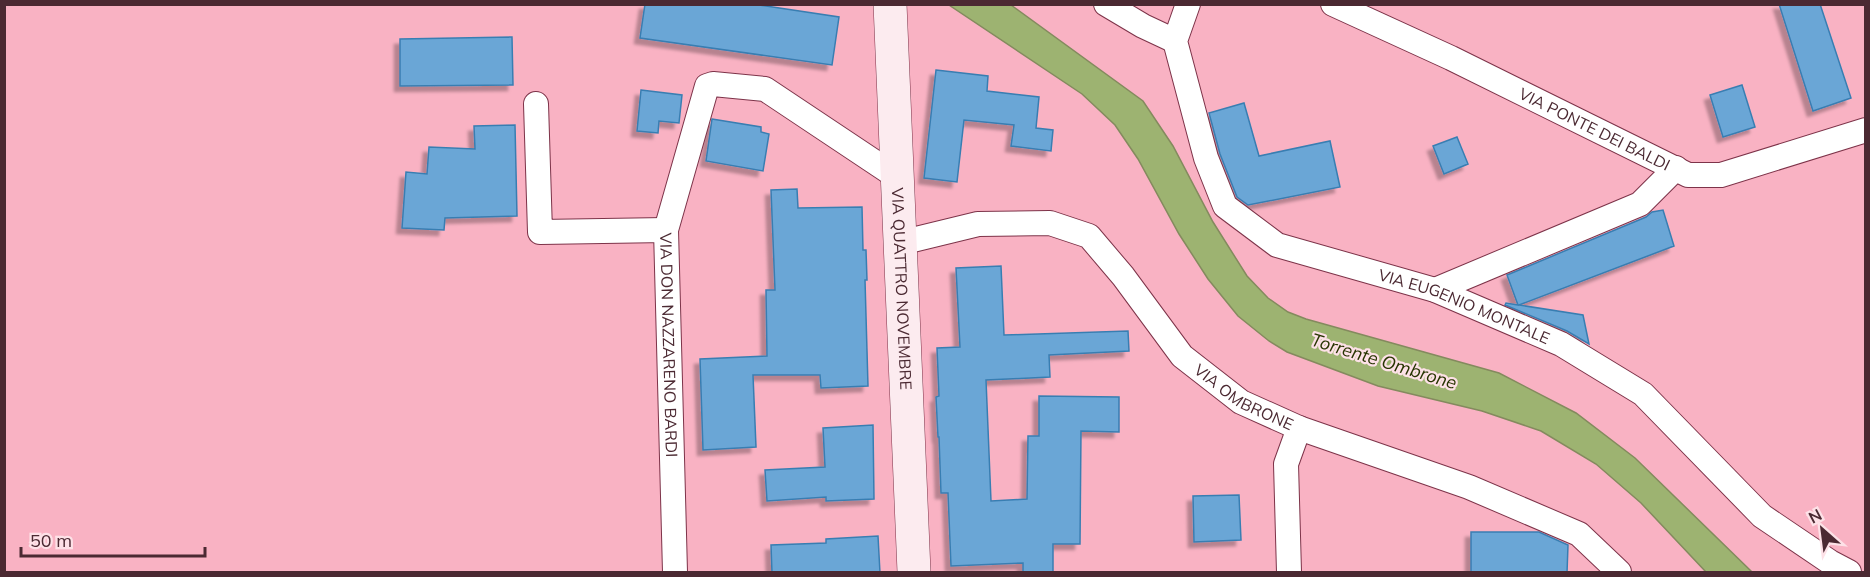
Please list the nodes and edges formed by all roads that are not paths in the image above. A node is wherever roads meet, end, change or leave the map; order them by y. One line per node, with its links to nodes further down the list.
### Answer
1 (1106, 4): 5 (street)
2 (1188, 4): 5 (street)
3 (1334, 4): 8 (street, VIA PONTE DEI BALDI)
4 (890, 10): 9 (main road, VIA QUATTRO NOVEMBRE)
5 (1175, 41): 12 (street, VIA EUGENIO MONTALE)
6 (536, 104): 10 (street, VIA DON NAZZARENO BARDI)
7 (1866, 129): 8 (street, VIA PONTE DEI BALDI)
8 (1676, 168): 12 (street)
9 (897, 177): 10 (street); 11 (main road, VIA QUATTRO NOVEMBRE)
10 (666, 230): 14 (street, VIA DON NAZZARENO BARDI)
11 (900, 243): 13 (street, VIA OMBRONE); 15 (main road, VIA QUATTRO NOVEMBRE)
12 (1435, 290): 18 (street, VIA EUGENIO MONTALE)
13 (1299, 428): 16 (street); 17 (street, VIA OMBRONE)
14 (675, 573)
15 (914, 573)
16 (1289, 573)
17 (1619, 573)
18 (1849, 573)

